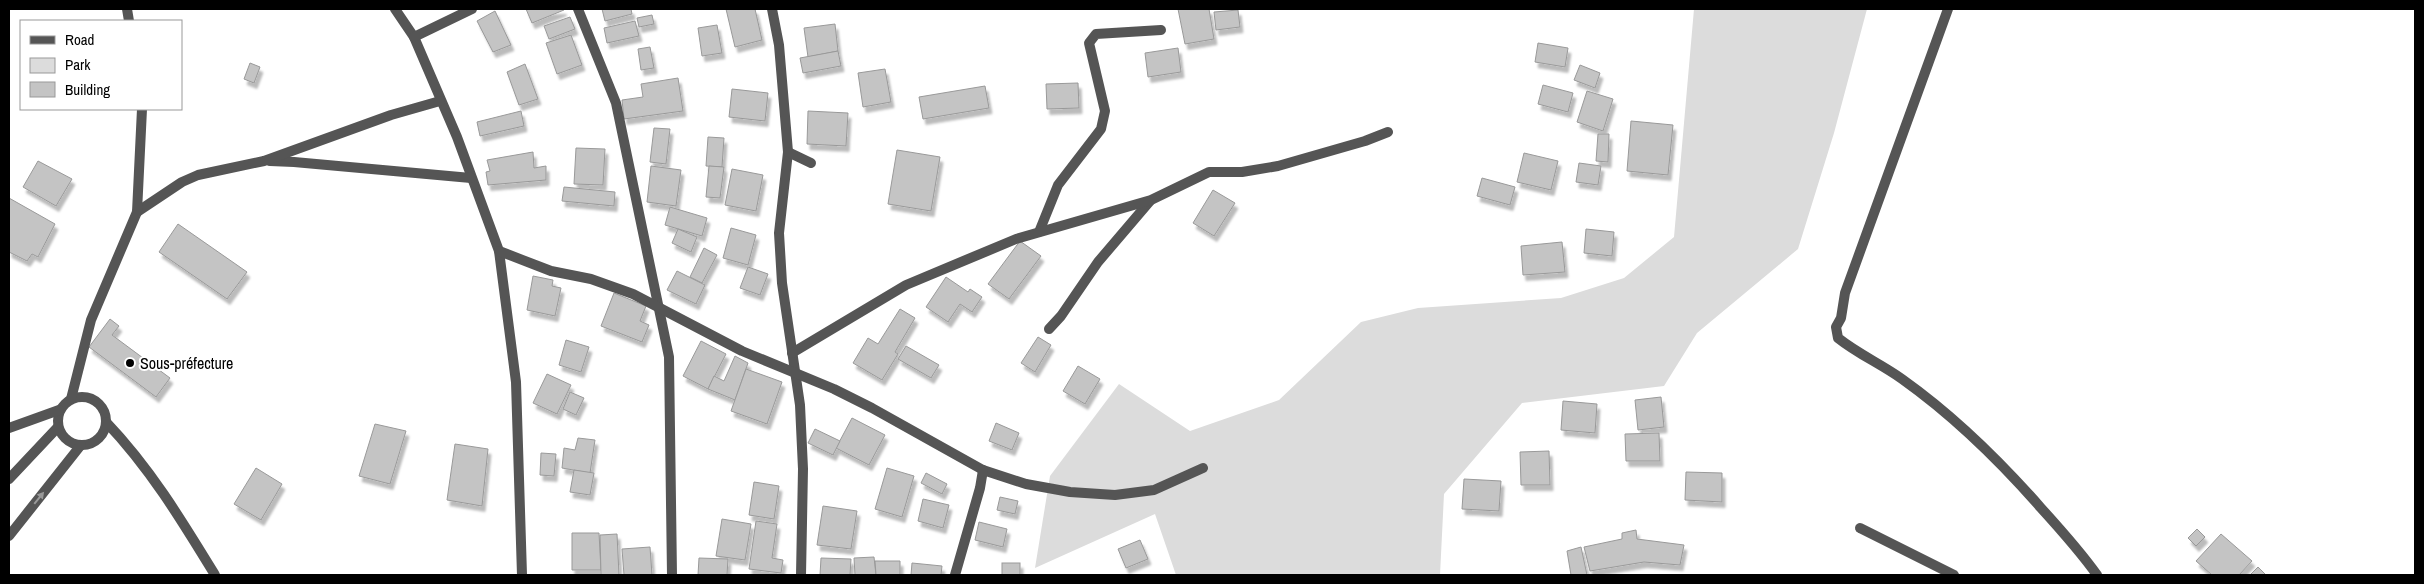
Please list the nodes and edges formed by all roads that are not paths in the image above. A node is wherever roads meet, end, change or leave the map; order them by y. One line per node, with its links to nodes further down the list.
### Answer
1 (395, 9): 7 (street)
2 (472, 9): 7 (street)
3 (578, 9): 19 (street)
4 (772, 9): 11 (street)
5 (1948, 9): 40 (street)
6 (1161, 30): 17 (street)
7 (414, 37): 8 (street)
8 (440, 101): 12 (street); 14 (street)
9 (142, 110): 16 (street)
10 (1388, 132): 15 (street)
11 (788, 152): 13 (street); 21 (street)
12 (264, 161): 14 (street); 16 (street)
13 (811, 163)
14 (471, 178): 18 (street)
15 (1151, 200): 17 (street); 20 (street)
16 (137, 212): 23 (street)
17 (1039, 232): 21 (street)
18 (499, 251): 19 (street); 35 (street)
19 (658, 306): 22 (street); 36 (street)
20 (1049, 329)
21 (792, 353): 22 (street)
22 (796, 372): 30 (street); 37 (street)
23 (71, 399): 24 (street); 25 (street)
24 (59, 410): 26 (street); 27 (street)
25 (106, 422): 28 (street); 34 (street)
26 (58, 427): 28 (street); 31 (street)
27 (9, 428)
28 (81, 446): 33 (street, one-way to 28)
29 (1202, 468): 30 (street)
30 (983, 470): 38 (street)
31 (9, 479)
32 (1860, 528): 39 (street)
33 (9, 536)
34 (215, 575)
35 (522, 575)
36 (672, 575)
37 (801, 575)
38 (955, 575)
39 (1954, 575)
40 (2097, 575)

